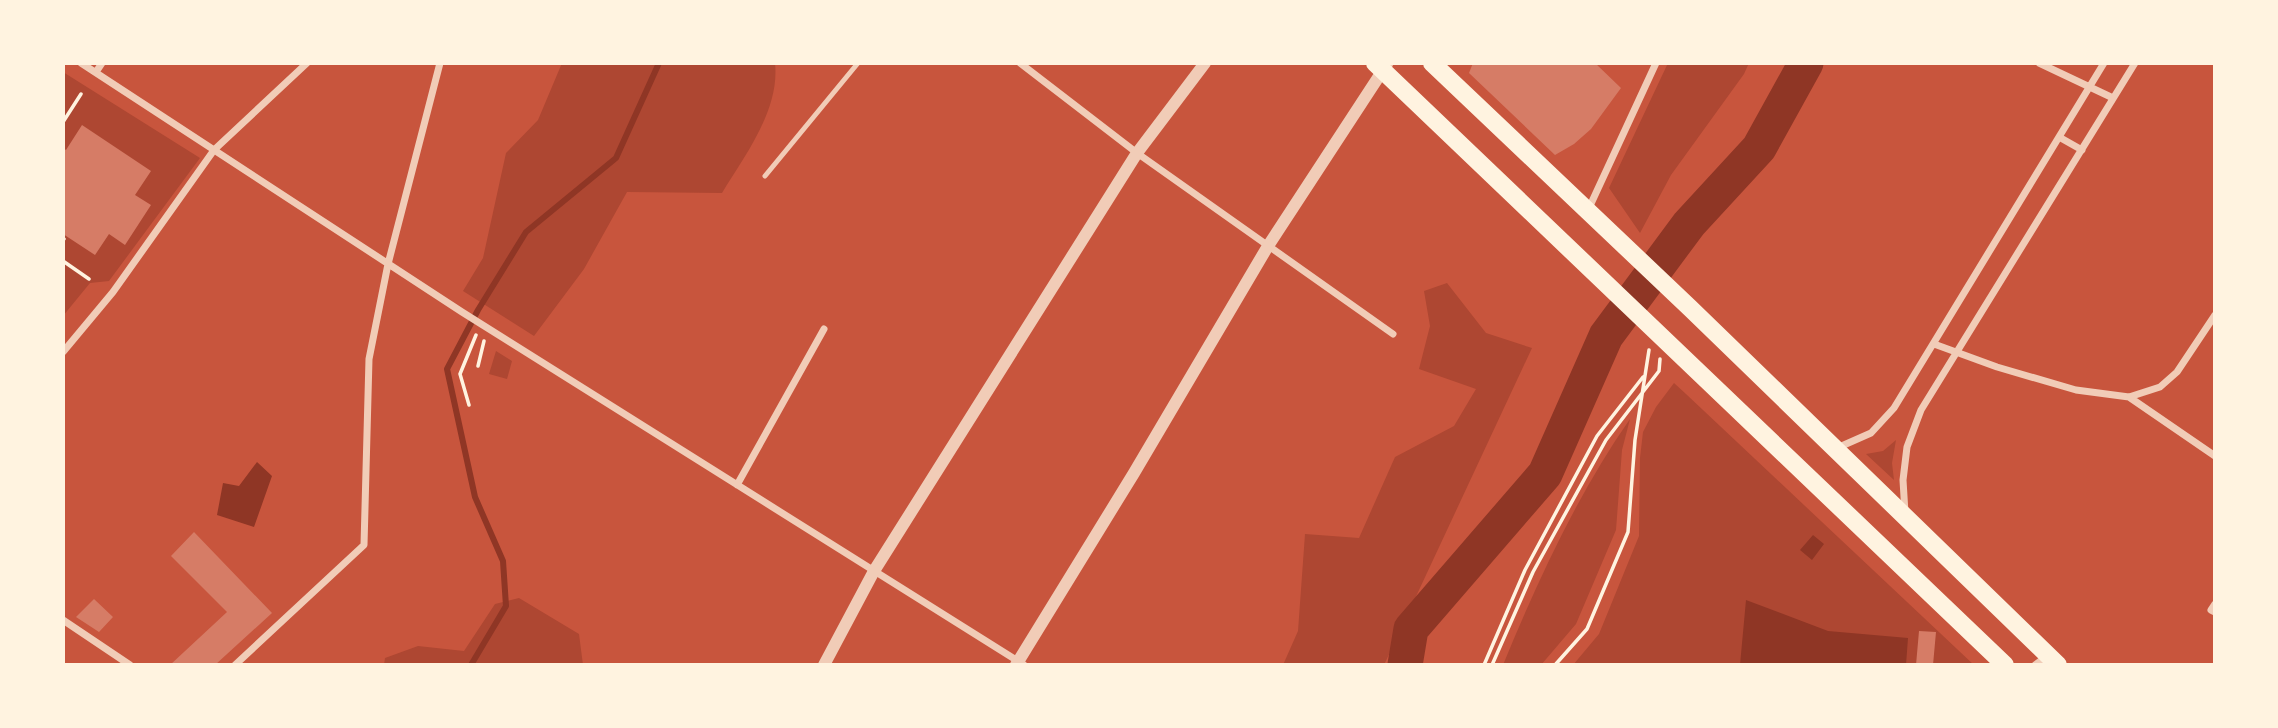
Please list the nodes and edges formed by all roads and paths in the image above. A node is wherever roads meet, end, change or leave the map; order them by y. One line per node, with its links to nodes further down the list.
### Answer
1 (81, 63): 14 (street)
2 (102, 63): 14 (street)
3 (307, 63): 20 (street)
4 (440, 63): 27 (street)
5 (858, 63): 23 (lane)
6 (1020, 63): 22 (street)
7 (1205, 63): 22 (street)
8 (1432, 63): 24 (main road)
9 (1656, 63): 24 (street)
10 (2039, 63): 15 (street)
11 (2104, 63): 15 (street)
12 (2135, 63): 17 (street)
13 (1382, 65): 25 (street); 33 (main road)
14 (96, 72): 20 (street)
15 (2090, 87): 17 (street); 19 (street)
16 (81, 94): 18 (path)
17 (2113, 99): 21 (street)
18 (63, 122)
19 (2059, 137): 21 (street); 34 (street)
20 (214, 150): 27 (street); 35 (street)
21 (2082, 150): 36 (street)
22 (1137, 153): 25 (street); 46 (street)
23 (765, 177)
24 (1587, 212): 42 (main road)
25 (1268, 246): 32 (street); 51 (street)
26 (63, 261): 28 (path)
27 (388, 264): 30 (street); 53 (street)
28 (89, 279)
29 (2215, 315): 40 (street)
30 (482, 325): 37 (path); 41 (path); 44 (street)
31 (824, 329): 44 (street)
32 (1393, 334)
33 (1656, 343): 38 (path); 39 (path); 58 (main road)
34 (1934, 345): 36 (street); 42 (street)
35 (63, 352)
36 (1957, 353): 40 (street); 45 (street)
37 (478, 366)
38 (1645, 375): 39 (path); 55 (path)
39 (1642, 393): 56 (path); 57 (path)
40 (2129, 397): 43 (street)
41 (469, 405)
42 (1835, 449): 45 (main road)
43 (2215, 456)
44 (737, 485): 46 (street)
45 (1906, 517): 50 (main road)
46 (874, 571): 51 (street); 54 (street)
47 (2215, 604): 48 (street)
48 (2215, 612)
49 (63, 621): 52 (street)
50 (2047, 662)
51 (1019, 664)
52 (130, 665)
53 (236, 665)
54 (824, 665)
55 (1484, 665)
56 (1492, 665)
57 (1555, 665)
58 (2005, 665)

